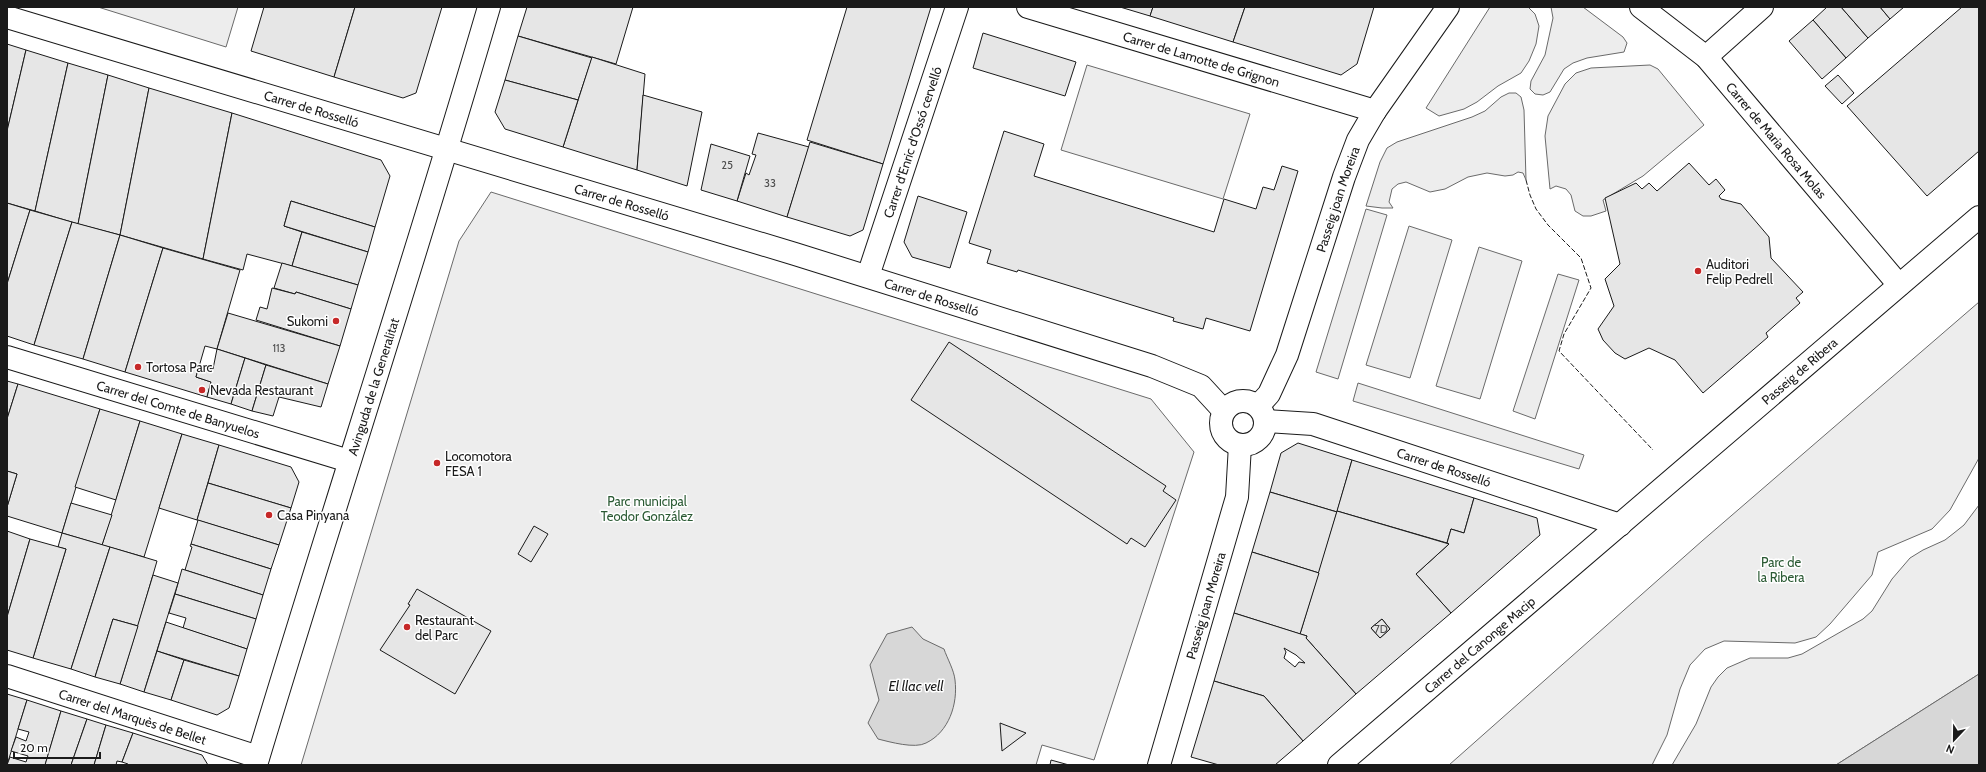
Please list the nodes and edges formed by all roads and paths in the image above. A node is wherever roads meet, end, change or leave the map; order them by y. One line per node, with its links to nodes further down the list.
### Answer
1 (489, 7): 10 (street, Avinguda de la Generalitat)
2 (957, 7): 12 (street, Carrer d'Enric d'Ossó cervelló)
3 (1028, 7): 9 (street, Carrer de Lamotte de Grignon)
4 (1448, 7): 9 (street, Passeig joan Moreira)
5 (1642, 7): 8 (street, Carrer de Maria Rosa Molas)
6 (1762, 7): 8 (street)
7 (7, 16): 10 (street, Carrer de Rosselló)
8 (1706, 57): 13 (street, Carrer de Maria Rosa Molas)
9 (1375, 111): 16 (street, Passeig joan Moreira)
10 (448, 150): 12 (street, Carrer de Rosselló); 18 (street, Avinguda de la Generalitat)
11 (1979, 217): 13 (street, Passeig de Ribera)
12 (868, 276): 15 (street, Carrer de Rosselló)
13 (1899, 285): 19 (street, Passeig de Ribera)
14 (7, 357): 18 (street, Carrer del Comte de Banyuelos)
15 (1224, 411): 16 (street); 17 (street)
16 (1261, 414): 17 (street); 19 (street, Carrer de Rosselló)
17 (1240, 445): 22 (street, Passeig joan Moreira)
18 (349, 461): 21 (street, Avinguda de la Generalitat)
19 (1620, 525): 23 (street, Carrer del Canonge Macip)
20 (7, 676): 21 (street, Carrer del Marquès de Bellet)
21 (257, 761)
22 (1159, 765)
23 (1339, 765)

